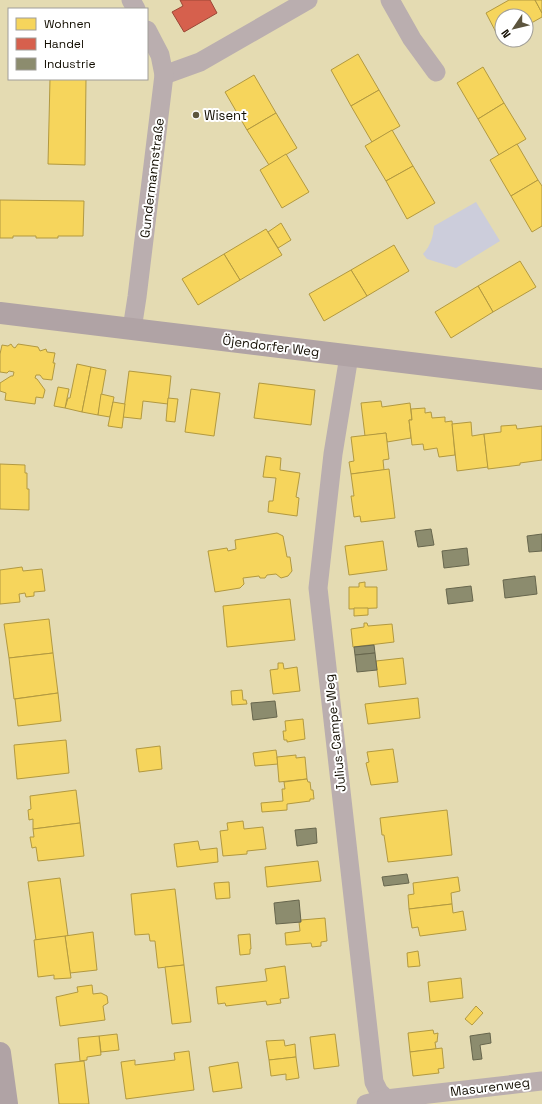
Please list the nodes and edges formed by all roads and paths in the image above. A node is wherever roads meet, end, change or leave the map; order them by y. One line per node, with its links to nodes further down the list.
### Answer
1 (308, 0): 5 (street)
2 (390, 0): 4 (street)
3 (148, 32): 5 (street, Gundermannstraße)
4 (436, 72)
5 (164, 75): 7 (street, Gundermannstraße)
6 (0, 313): 7 (street, Öjendorfer Weg)
7 (132, 329): 8 (street, Öjendorfer Weg)
8 (349, 356): 9 (street, Öjendorfer Weg); 12 (street, Julius-Campe-Weg)
9 (542, 379)
10 (0, 1053): 13 (street)
11 (542, 1081): 12 (street, Masurenweg)
12 (389, 1101): 14 (street, Masurenweg)
13 (7, 1104)
14 (366, 1104)

